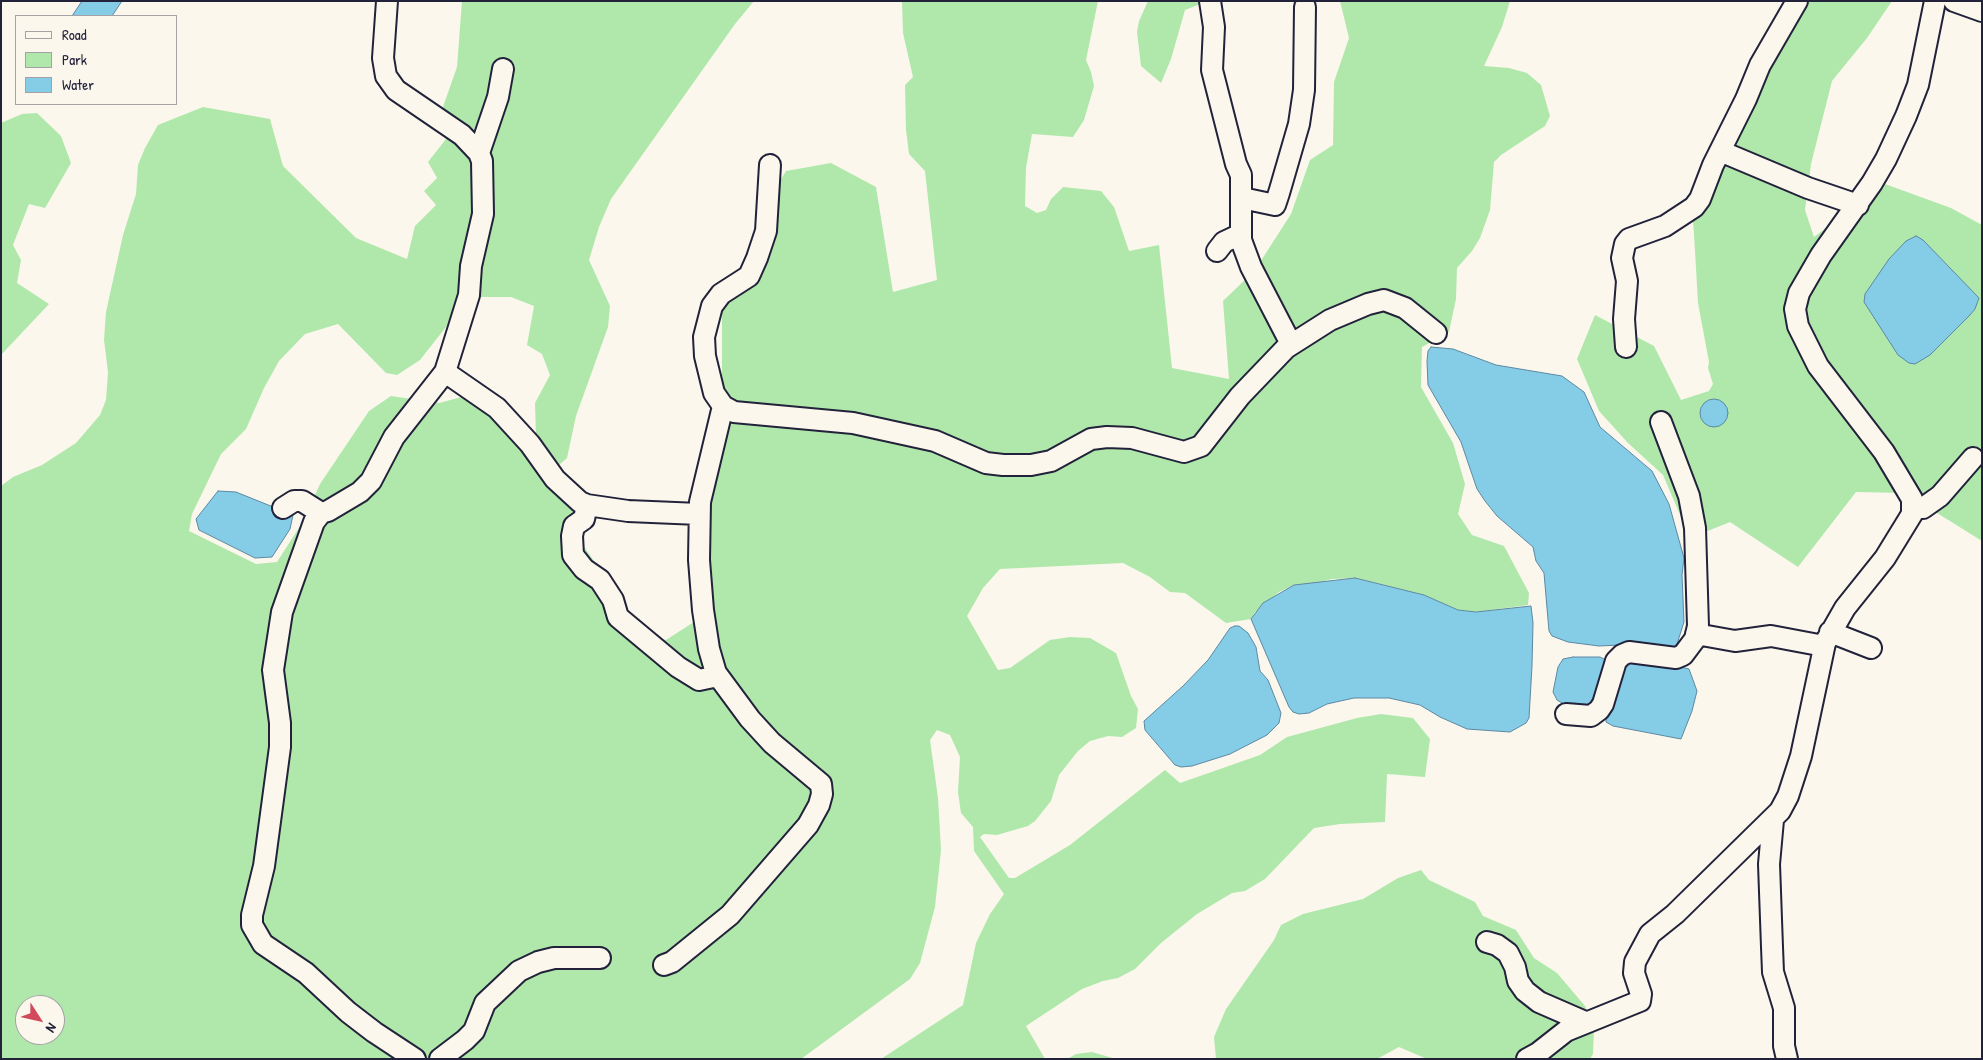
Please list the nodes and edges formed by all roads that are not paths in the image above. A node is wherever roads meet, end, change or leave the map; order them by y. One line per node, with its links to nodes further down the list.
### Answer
1 (387, 1): 10 (street)
2 (1210, 1): 12 (street)
3 (1797, 1): 9 (street)
4 (1935, 1): 13 (street)
5 (1954, 1): 7 (street)
6 (1305, 7): 12 (street)
7 (1982, 11)
8 (503, 69): 10 (street)
9 (1720, 151): 13 (street); 18 (street)
10 (479, 152): 19 (street)
11 (770, 165): 20 (street)
12 (1242, 198): 14 (street)
13 (1858, 206): 24 (street)
14 (1241, 234): 15 (street); 17 (street)
15 (1217, 251)
16 (1436, 332): 17 (street)
17 (1291, 344): 20 (street)
18 (1626, 347)
19 (444, 372): 23 (street); 26 (street)
20 (723, 406): 27 (street)
21 (1661, 422): 28 (street)
22 (1973, 458): 24 (street)
23 (587, 505): 27 (street); 31 (street)
24 (1913, 506): 29 (street)
25 (283, 508): 26 (street)
26 (321, 513): 38 (street)
27 (700, 514): 31 (street)
28 (1696, 634): 29 (street); 32 (street)
29 (1827, 639): 30 (street); 33 (street)
30 (1871, 648)
31 (718, 676): 36 (street)
32 (1566, 714)
33 (1773, 820): 37 (street); 41 (street)
34 (1487, 942): 37 (street)
35 (600, 958): 39 (street)
36 (664, 965)
37 (1586, 1022): 40 (street)
38 (415, 1059)
39 (440, 1059)
40 (1527, 1059)
41 (1787, 1059)

